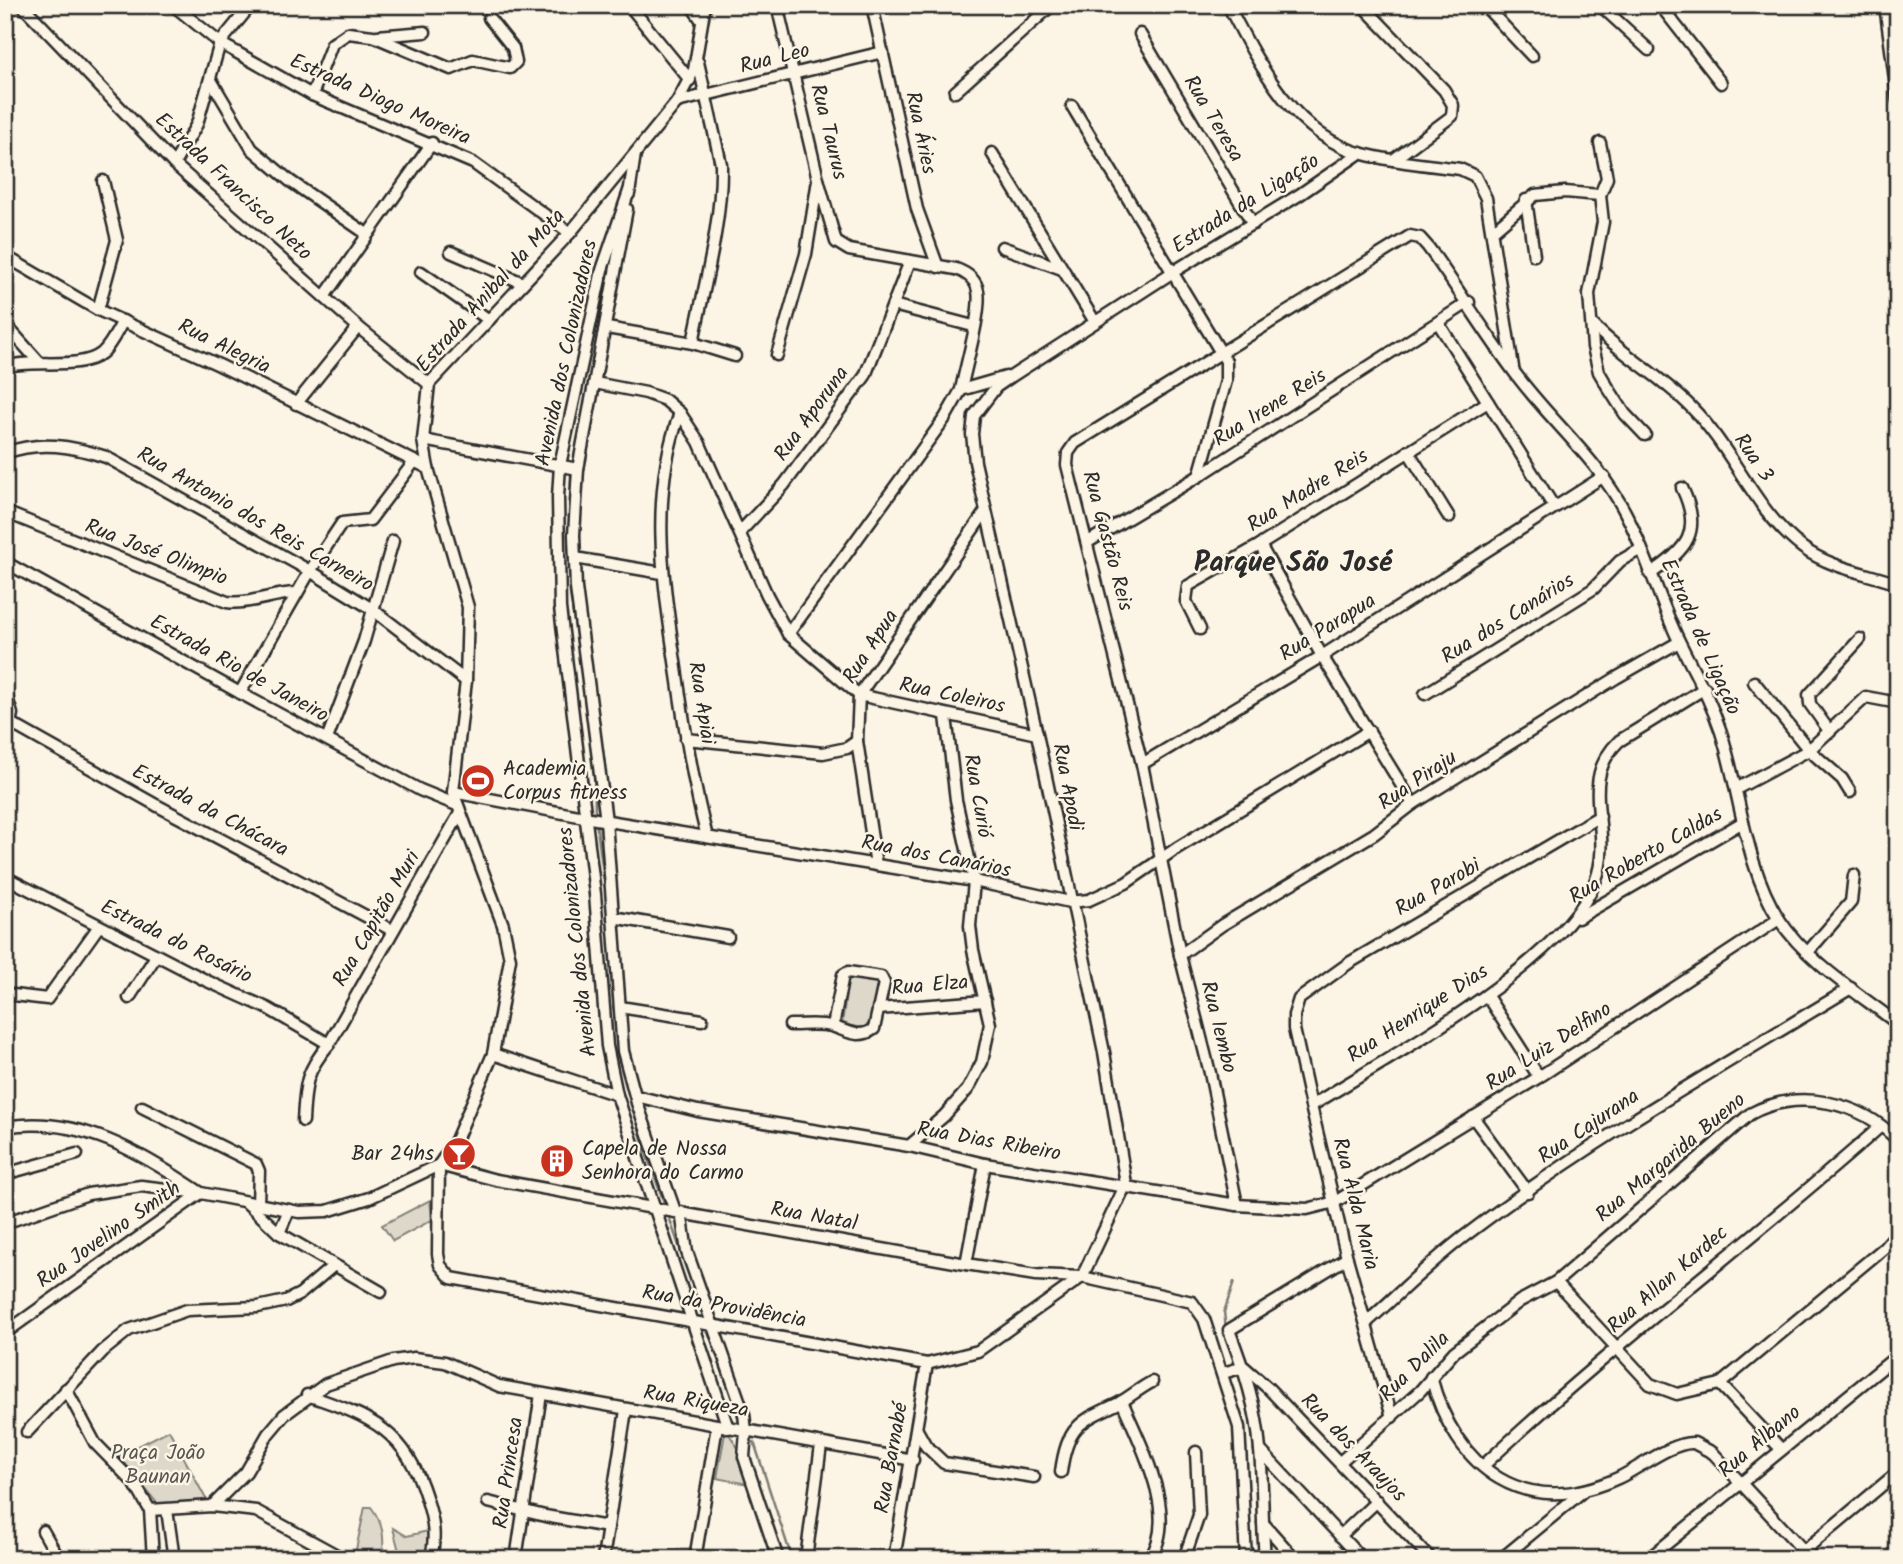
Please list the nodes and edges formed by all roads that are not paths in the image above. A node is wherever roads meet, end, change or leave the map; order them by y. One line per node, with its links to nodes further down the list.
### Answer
1 (22, 5): 42 (street, Estrada Francisco Neto)
2 (173, 5): 21 (street, Estrada Diogo Moreira)
3 (251, 5): 21 (street)
4 (629, 5): 27 (street)
5 (691, 5): 17 (street)
6 (705, 5): 17 (street, Estrada Anibal da Mota)
7 (777, 5): 26 (street, Rua Taurus)
8 (872, 5): 23 (street, Rua Áries)
9 (1052, 5): 30 (street)
10 (1228, 5): 39 (street, Estrada da Ligação)
11 (1362, 5): 41 (street)
12 (1484, 5): 25 (street)
13 (1600, 5): 22 (street)
14 (1660, 5): 29 (street)
15 (1885, 5): 33 (street)
16 (489, 18): 20 (street)
17 (702, 21): 24 (street, Estrada Anibal da Mota)
18 (425, 32): 20 (street)
19 (1140, 34): 48 (street, Rua Teresa)
20 (373, 36): 31 (street)
21 (220, 43): 28 (street); 31 (street, Estrada Diogo Moreira)
22 (1649, 50)
23 (883, 52): 26 (street, Rua Leo); 58 (street, Rua Áries)
24 (697, 57): 27 (street, Estrada Anibal da Mota); 32 (street)
25 (1532, 57)
26 (794, 73): 32 (street, Rua Leo); 43 (street, Rua Taurus)
27 (690, 79): 34 (street, Estrada Anibal da Mota)
28 (211, 80): 42 (street); 51 (street)
29 (1721, 83)
30 (955, 92)
31 (312, 95): 36 (street, Estrada Diogo Moreira)
32 (705, 96): 34 (street, Rua Leo); 76 (street)
33 (1898, 100)
34 (677, 102): 40 (street, Estrada Anibal da Mota)
35 (1073, 106): 61 (street)
36 (432, 143): 50 (street, Estrada Diogo Moreira); 51 (street)
37 (1600, 143): 46 (street)
38 (992, 153): 59 (street)
39 (1360, 153): 41 (street); 48 (street, Estrada da Ligação)
40 (635, 154): 45 (street, Avenida dos Colonizadores); 50 (street, Estrada Anibal da Mota)
41 (1392, 160): 49 (street)
42 (174, 164): 63 (street, Estrada Francisco Neto)
43 (818, 179): 57 (street, Rua Taurus); 78 (street)
44 (103, 181): 66 (street)
45 (629, 191): 75 (street, Avenida dos Colonizadores); 81 (street, Avenida dos Colonizadores)
46 (1595, 194): 47 (street); 72 (street)
47 (1526, 201): 49 (street); 55 (street)
48 (1254, 223): 61 (street, Estrada da Ligação)
49 (1493, 231): 83 (street)
50 (570, 233): 62 (street, Estrada Anibal da Mota)
51 (367, 234): 63 (street)
52 (1398, 241): 64 (street, Estrada de Ligação); 77 (street, Rua Gastão Reis)
53 (1002, 247): 59 (street)
54 (451, 252): 62 (street)
55 (1534, 255)
56 (5, 256): 66 (street, Rua Alegria)
57 (910, 261): 58 (street); 65 (street)
58 (938, 267): 73 (street)
59 (1062, 268): 69 (street)
60 (421, 272): 67 (street)
61 (1173, 272): 69 (street, Estrada da Ligação); 77 (street)
62 (523, 284): 67 (street, Estrada Anibal da Mota)
63 (324, 297): 74 (street, Estrada Francisco Neto)
64 (1469, 302): 71 (street, Rua Irene Reis); 83 (street, Estrada de Ligação)
65 (893, 305): 73 (street); 106 (street, Rua Aporuna)
66 (98, 310): 68 (street, Rua Alegria)
67 (489, 320): 86 (street, Estrada Anibal da Mota)
68 (123, 321): 80 (street); 90 (street, Rua Alegria)
69 (1095, 322): 84 (street, Estrada da Ligação)
70 (5, 324): 80 (street)
71 (1439, 324): 89 (street); 99 (street, Rua Irene Reis)
72 (1593, 325): 92 (street); 116 (street, Rua 3)
73 (973, 326): 87 (street)
74 (358, 327): 86 (street, Estrada Francisco Neto); 90 (street)
75 (607, 328): 76 (street); 81 (street, Avenida dos Colonizadores)
76 (693, 343): 79 (street)
77 (1222, 352): 99 (street); 108 (street, Rua Gastão Reis)
78 (777, 355)
79 (736, 356)
80 (38, 361): 82 (street)
81 (590, 363): 85 (street, Avenida dos Colonizadores); 97 (street, Avenida dos Colonizadores)
82 (5, 367)
83 (1514, 372): 100 (street, Estrada de Ligação)
84 (1012, 376): 87 (street); 88 (street, Estrada da Ligação)
85 (596, 383): 91 (street); 97 (street, Avenida dos Colonizadores)
86 (429, 384): 93 (street, Estrada Anibal da Mota)
87 (961, 390): 120 (street)
88 (984, 401): 104 (street, Rua Apodi)
89 (1488, 402): 94 (street, Rua Madre Reis); 102 (street)
90 (296, 404): 96 (street, Rua Alegria)
91 (680, 413): 106 (street); 114 (street, Rua Apiai)
92 (1645, 435)
93 (423, 440): 97 (street); 98 (street, Estrada Anibal da Mota)
94 (1408, 451): 105 (street); 109 (street, Rua Madre Reis)
95 (5, 453): 113 (street, Rua Antonio dos Reis Carneiro)
96 (414, 462): 98 (street, Rua Alegria); 113 (street)
97 (569, 467): 111 (street, Avenida dos Colonizadores); 149 (street, Avenida dos Colonizadores)
98 (428, 468): 124 (street, Estrada Anibal da Mota)
99 (1199, 476): 108 (street, Rua Irene Reis)
100 (1604, 477): 102 (street, Rua Parapua); 110 (street, Estrada de Ligação)
101 (1682, 488): 115 (street)
102 (1554, 507): 123 (street, Rua Parapua)
103 (5, 512): 117 (street, Rua José Olimpio)
104 (985, 512): 130 (street, Rua Apua); 136 (street, Rua Apodi)
105 (1450, 517)
106 (740, 531): 120 (street)
107 (393, 541): 118 (street)
108 (1088, 542): 142 (street, Rua Gastão Reis)
109 (1260, 545): 119 (street, Rua Madre Reis); 123 (street)
110 (1641, 549): 115 (street, Estrada de Ligação); 129 (street, Rua dos Canários)
111 (575, 558): 114 (street); 150 (street, Avenida dos Colonizadores)
112 (5, 562): 128 (street, Estrada Rio de Janeiro)
113 (310, 570): 117 (street); 118 (street, Rua Antonio dos Reis Carneiro)
114 (662, 573): 138 (street, Rua Apiai)
115 (1650, 574): 122 (street, Estrada de Ligação)
116 (1898, 584)
117 (297, 593): 128 (street)
118 (372, 609): 124 (street, Rua Antonio dos Reis Carneiro); 137 (street)
119 (1200, 629)
120 (788, 634): 130 (street)
121 (1860, 639): 135 (street)
122 (1679, 642): 126 (street, Estrada de Ligação); 146 (street, Rua Piraju)
123 (1322, 656): 134 (street); 142 (street, Rua Parapua)
124 (466, 681): 144 (street, Estrada Anibal da Mota)
125 (1754, 682): 141 (street)
126 (1705, 688): 143 (street, Estrada de Ligação); 148 (street, Rua Henrique Dias)
127 (5, 691): 133 (street)
128 (240, 694): 137 (street, Estrada Rio de Janeiro)
129 (1425, 694)
130 (859, 695): 132 (street, Rua Coleiros); 139 (street, Rua Apua)
131 (1898, 704): 135 (street)
132 (946, 716): 136 (street, Rua Coleiros); 157 (street, Rua Curió)
133 (8, 722): 140 (street); 163 (street, Estrada da Chácara)
134 (1369, 731): 146 (street); 153 (street, Rua dos Canários)
135 (1830, 732): 141 (street)
136 (1037, 734): 158 (street, Rua Apodi)
137 (327, 739): 147 (street, Estrada Rio de Janeiro)
138 (686, 739): 139 (street); 152 (street, Rua Apiai)
139 (857, 741): 154 (street, Rua Apua)
140 (5, 745)
141 (1809, 750): 143 (street); 145 (street)
142 (1142, 764): 153 (street, Rua Gastão Reis)
143 (1736, 789): 151 (street, Estrada de Ligação)
144 (453, 792): 147 (street, Estrada Anibal da Mota); 149 (street, Rua dos Canários)
145 (1850, 792)
146 (1413, 804): 166 (street, Rua Piraju)
147 (459, 809): 163 (street, Rua Capitão Muri); 181 (street, Estrada Anibal da Mota)
148 (1600, 816): 161 (street, Rua Henrique Dias); 172 (street, Rua Parobi)
149 (586, 817): 150 (street, Rua dos Canários); 183 (street, Avenida dos Colonizadores)
150 (603, 820): 152 (street, Rua dos Canários); 159 (street, Avenida dos Colonizadores)
151 (1743, 821): 160 (street, Estrada de Ligação); 161 (street, Rua Roberto Caldas)
152 (707, 837): 154 (street, Rua dos Canários)
153 (1160, 860): 158 (street, Rua dos Canários); 166 (street, Rua Iembo)
154 (876, 865): 157 (street, Rua dos Canários)
155 (1854, 875): 165 (street)
156 (5, 877): 162 (street, Estrada do Rosário)
157 (974, 881): 158 (street, Rua dos Canários); 173 (street, Rua Curió)
158 (1070, 902): 197 (street, Rua Apodi)
159 (613, 916): 164 (street); 174 (street, Avenida dos Colonizadores)
160 (1779, 919): 165 (street, Estrada de Ligação); 182 (street, Rua Luiz Delfino)
161 (1569, 924): 170 (street, Rua Henrique Dias)
162 (99, 926): 167 (street, Estrada do Rosário); 169 (street)
163 (392, 930): 180 (street, Rua Capitão Muri)
164 (728, 937)
165 (1808, 952): 168 (street, Estrada de Ligação)
166 (1180, 955): 203 (street, Rua Iembo)
167 (156, 956): 171 (street); 180 (street, Estrada do Rosário)
168 (1851, 988): 177 (street, Estrada de Ligação); 198 (street, Rua Cajurana)
169 (5, 994)
170 (1487, 996): 182 (street); 185 (street, Rua Henrique Dias)
171 (129, 998)
172 (1299, 999): 185 (street, Rua Alda Maria)
173 (985, 1001): 175 (street, Rua Elza); 192 (street, Rua Curió)
174 (620, 1007): 176 (street); 184 (street, Avenida dos Colonizadores)
175 (878, 1009): 179 (street, Rua Elza); 179 (street, Rua Elza)
176 (702, 1020)
177 (1898, 1024)
178 (790, 1025): 179 (street, Rua Elza)
179 (833, 1026)
180 (329, 1044): 188 (street, Rua Capitão Muri)
181 (493, 1054): 183 (street); 195 (street, Estrada Anibal da Mota)
182 (1539, 1077): 187 (street, Rua Luiz Delfino)
183 (617, 1095): 204 (street, Avenida dos Colonizadores)
184 (636, 1096): 192 (street, Rua Dias Ribeiro); 206 (street, Avenida dos Colonizadores)
185 (1311, 1106): 201 (street, Rua Alda Maria)
186 (142, 1107): 202 (street)
187 (1473, 1117): 198 (street); 201 (street, Rua Luiz Delfino)
188 (303, 1121)
189 (1881, 1126): 191 (street, Rua Margarida Bueno); 214 (street, Rua Margarida Bueno); 220 (street, Rua Allan Kardec)
190 (5, 1127): 199 (street)
191 (1898, 1141)
192 (909, 1146): 194 (street, Rua Dias Ribeiro)
193 (77, 1154): 196 (street)
194 (985, 1164): 197 (street, Rua Dias Ribeiro); 211 (street)
195 (439, 1166): 204 (street, Rua Natal); 205 (street); 216 (street, Rua da Providência)
196 (5, 1174)
197 (1126, 1184): 203 (street, Rua Dias Ribeiro); 213 (street)
198 (1528, 1192): 217 (street, Rua Cajurana)
199 (201, 1193): 200 (street); 207 (street); 219 (street, Rua Jovelino Smith)
200 (246, 1202): 202 (street); 209 (street)
201 (1335, 1202): 203 (street, Rua Dias Ribeiro); 210 (street, Rua Alda Maria)
202 (258, 1205): 205 (street)
203 (1237, 1205)
204 (657, 1208): 206 (street, Rua Natal); 216 (street, Avenida dos Colonizadores)
205 (289, 1210): 209 (street)
206 (676, 1211): 211 (street, Rua Natal); 218 (street, Avenida dos Colonizadores)
207 (5, 1223)
208 (1898, 1232): 227 (street)
209 (279, 1233): 212 (street)
210 (1347, 1258): 217 (street, Rua Alda Maria); 223 (street)
211 (967, 1264): 213 (street, Rua Natal)
212 (333, 1266): 215 (street); 228 (street)
213 (1082, 1277): 222 (street, Rua da Providência); 224 (street, Rua Natal)
214 (1556, 1282): 220 (street); 225 (street, Rua Dalila)
215 (382, 1292)
216 (694, 1321): 218 (street, Rua da Providência); 234 (street, Avenida dos Colonizadores)
217 (1366, 1323): 233 (street, Rua Alda Maria)
218 (712, 1325): 222 (street, Rua da Providência); 236 (street, Avenida dos Colonizadores)
219 (5, 1334)
220 (1618, 1350): 227 (street); 244 (street, Rua Allan Kardec)
221 (1898, 1355): 239 (street, Rua Albano)
222 (927, 1364): 235 (street, Rua Barnabé)
223 (1242, 1368): 224 (street); 240 (street); 243 (street, Rua dos Araujos)
224 (1225, 1373): 274 (street)
225 (1431, 1377): 233 (street, Rua Dalila); 244 (street)
226 (1152, 1382): 231 (street)
227 (1720, 1384): 239 (street)
228 (66, 1389): 237 (street); 253 (street)
229 (541, 1394): 230 (street, Rua Riqueza); 232 (street, Rua Riqueza); 255 (street, Rua Princesa)
230 (307, 1395): 252 (street, Rua Riqueza); 266 (street)
231 (1122, 1401): 245 (street); 261 (street)
232 (626, 1410): 234 (street, Rua Riqueza); 257 (street)
233 (1392, 1417): 243 (street, Rua Dalila)
234 (723, 1427): 236 (street, Rua Riqueza); 269 (street)
235 (917, 1430): 242 (street, Rua Barnabé); 247 (street)
236 (746, 1431): 238 (street, Rua Riqueza); 270 (street, Avenida dos Colonizadores)
237 (27, 1432)
238 (821, 1445): 242 (street, Rua Riqueza); 271 (street)
239 (1781, 1449): 248 (street, Rua Albano)
240 (1260, 1450): 256 (street); 259 (street)
241 (1196, 1452): 273 (street)
242 (913, 1460): 272 (street, Rua Barnabé)
243 (1340, 1462): 250 (street, Rua dos Araujos)
244 (1483, 1466): 249 (street)
245 (1061, 1472)
246 (1898, 1472): 260 (street)
247 (1034, 1477)
248 (1742, 1484): 249 (street); 260 (street); 280 (street, Rua Albano)
249 (1582, 1492): 279 (street)
250 (1377, 1501): 259 (street); 278 (street, Rua dos Araujos)
251 (488, 1502): 255 (street)
252 (212, 1506): 254 (street); 265 (street)
253 (150, 1510): 254 (street); 263 (street)
254 (167, 1510): 264 (street)
255 (523, 1511): 257 (street); 267 (street, Rua Princesa)
256 (1262, 1523): 275 (street); 276 (street)
257 (608, 1527): 268 (street)
258 (43, 1531): 262 (street)
259 (1340, 1536): 277 (street)
260 (1803, 1550): 281 (street)
261 (1151, 1556)
262 (59, 1559)
263 (153, 1559)
264 (174, 1559)
265 (344, 1559)
266 (430, 1559)
267 (516, 1559)
268 (603, 1559)
269 (695, 1559)
270 (778, 1559)
271 (806, 1559)
272 (894, 1559)
273 (1184, 1559)
274 (1246, 1559)
275 (1265, 1559)
276 (1295, 1559)
277 (1362, 1559)
278 (1431, 1559)
279 (1501, 1559)
280 (1648, 1559)
281 (1794, 1559)

